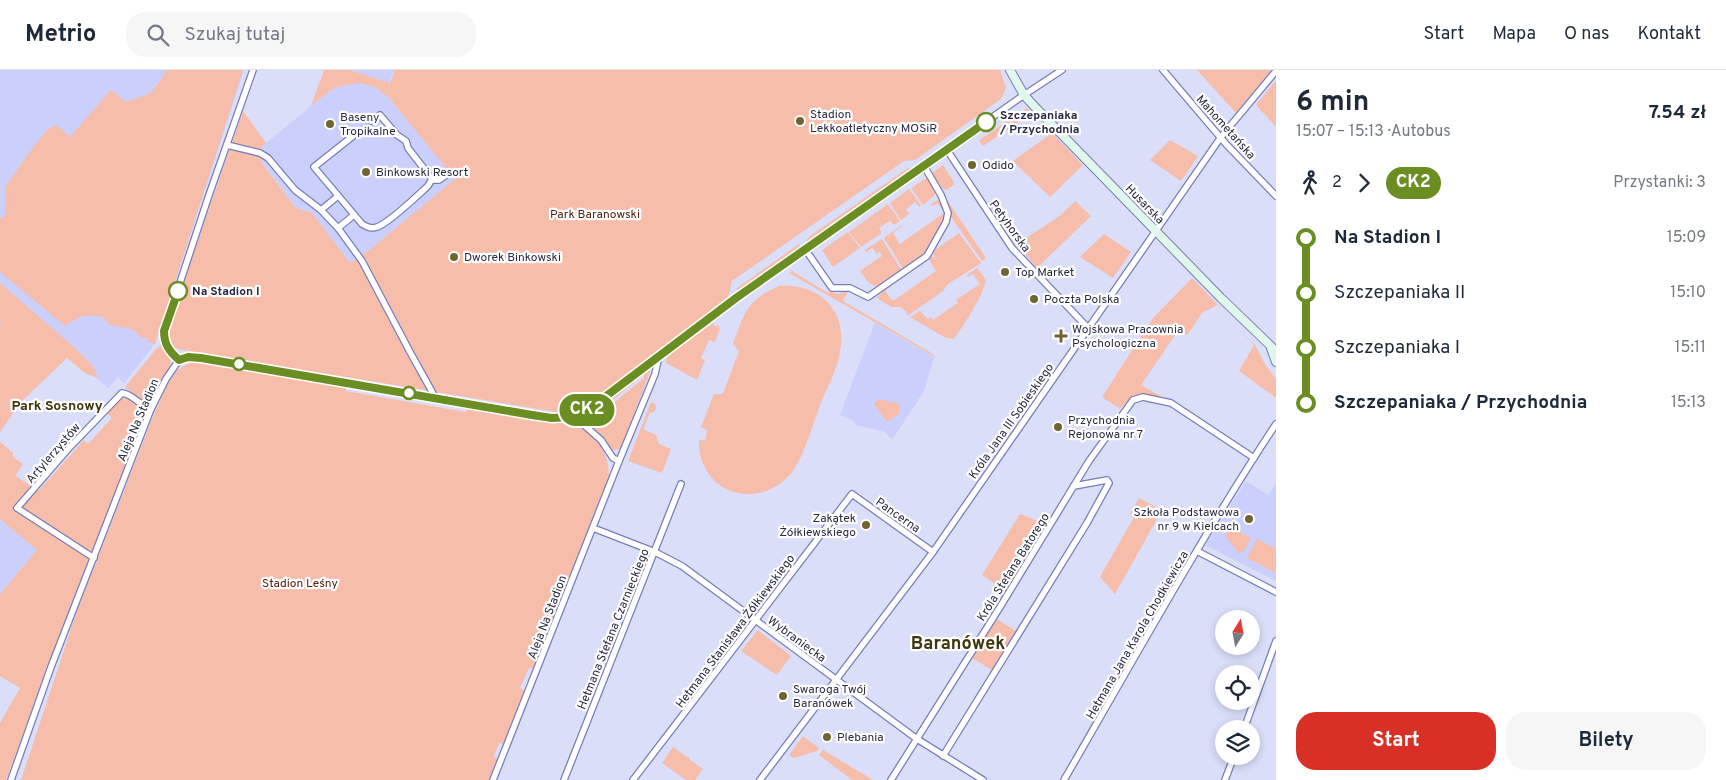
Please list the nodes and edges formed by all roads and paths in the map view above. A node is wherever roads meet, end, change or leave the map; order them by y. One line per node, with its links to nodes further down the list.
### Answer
1 (253, 70): 10 (street)
2 (1010, 70): 6 (main road, Husarska)
3 (1062, 70): 6 (street)
4 (1162, 70): 9 (street, Mahometańska)
5 (1276, 72): 9 (street, Króla Jana III Sobieskiego)
6 (1024, 95): 11 (street); 20 (main road, Husarska)
7 (372, 121): 14 (street)
8 (354, 136): 15 (street)
9 (1221, 137): 16 (street, Mahometańska); 20 (street, Króla Jana III Sobieskiego)
10 (227, 145): 17 (street); 25 (street)
11 (946, 150): 12 (street); 22 (street, Petyhorska)
12 (924, 166): 21 (street); 21 (street)
13 (448, 173): 14 (street)
14 (432, 180): 18 (street)
15 (338, 196): 17 (street); 18 (street)
16 (1276, 196)
17 (321, 210): 19 (street)
18 (354, 215): 19 (street)
19 (338, 228): 27 (street)
20 (1155, 231): 22 (street, Króla Jana III Sobieskiego); 23 (main road, Husarska)
21 (804, 249): 24 (street)
22 (1088, 328): 39 (street, Króla Jana III Sobieskiego)
23 (1273, 350): 26 (main road, Husarska)
24 (659, 356): 29 (street); 32 (street, Aleja Na Stadion)
25 (179, 360): 27 (street); 28 (street, Aleja Na Stadion)
26 (1276, 362)
27 (435, 397): 29 (street)
28 (151, 408): 40 (street, Aleja Na Stadion); 40 (street, Artylerzystów)
29 (577, 416): 32 (street)
30 (1276, 424): 31 (street, Hetmana Jana Karola Chodkiewicza)
31 (1254, 458): 34 (street, Króla Stefana Batorego); 37 (street, Hetmana Jana Karola Chodkiewicza)
32 (619, 461): 36 (street, Aleja Na Stadion)
33 (681, 484): 38 (street, Hetmana Stefana Czarnieckiego)
34 (1074, 486): 46 (street, Króla Stefana Batorego); 47 (street)
35 (852, 494): 39 (street, Pancerna); 42 (street, Hetmana Stanisława Żółkiewskiego)
36 (593, 528): 38 (street, Wybraniecka); 51 (street, Aleja Na Stadion)
37 (1197, 551): 41 (street); 57 (street, Hetmana Jana Karola Chodkiewicza)
38 (655, 552): 42 (street, Wybraniecka); 52 (street, Hetmana Stefana Czarnieckiego)
39 (933, 552): 44 (street, Króla Jana III Sobieskiego)
40 (94, 558): 50 (street, Aleja Na Stadion)
41 (1276, 592)
42 (756, 621): 44 (street, Wybraniecka); 53 (street, Hetmana Stanisława Żółkiewskiego)
43 (1276, 641): 45 (street)
44 (836, 680): 46 (street, Wybraniecka); 54 (street, Króla Jana III Sobieskiego)
45 (1247, 720)
46 (917, 739): 47 (street, Wybraniecka); 55 (street, Króla Stefana Batorego)
47 (943, 756): 49 (street, Wybraniecka)
48 (1231, 765): 58 (street)
49 (973, 778): 56 (street, Wybraniecka)
50 (11, 780)
51 (493, 780)
52 (564, 780)
53 (633, 780)
54 (760, 780)
55 (891, 780)
56 (983, 780)
57 (1064, 780)
58 (1225, 780)

